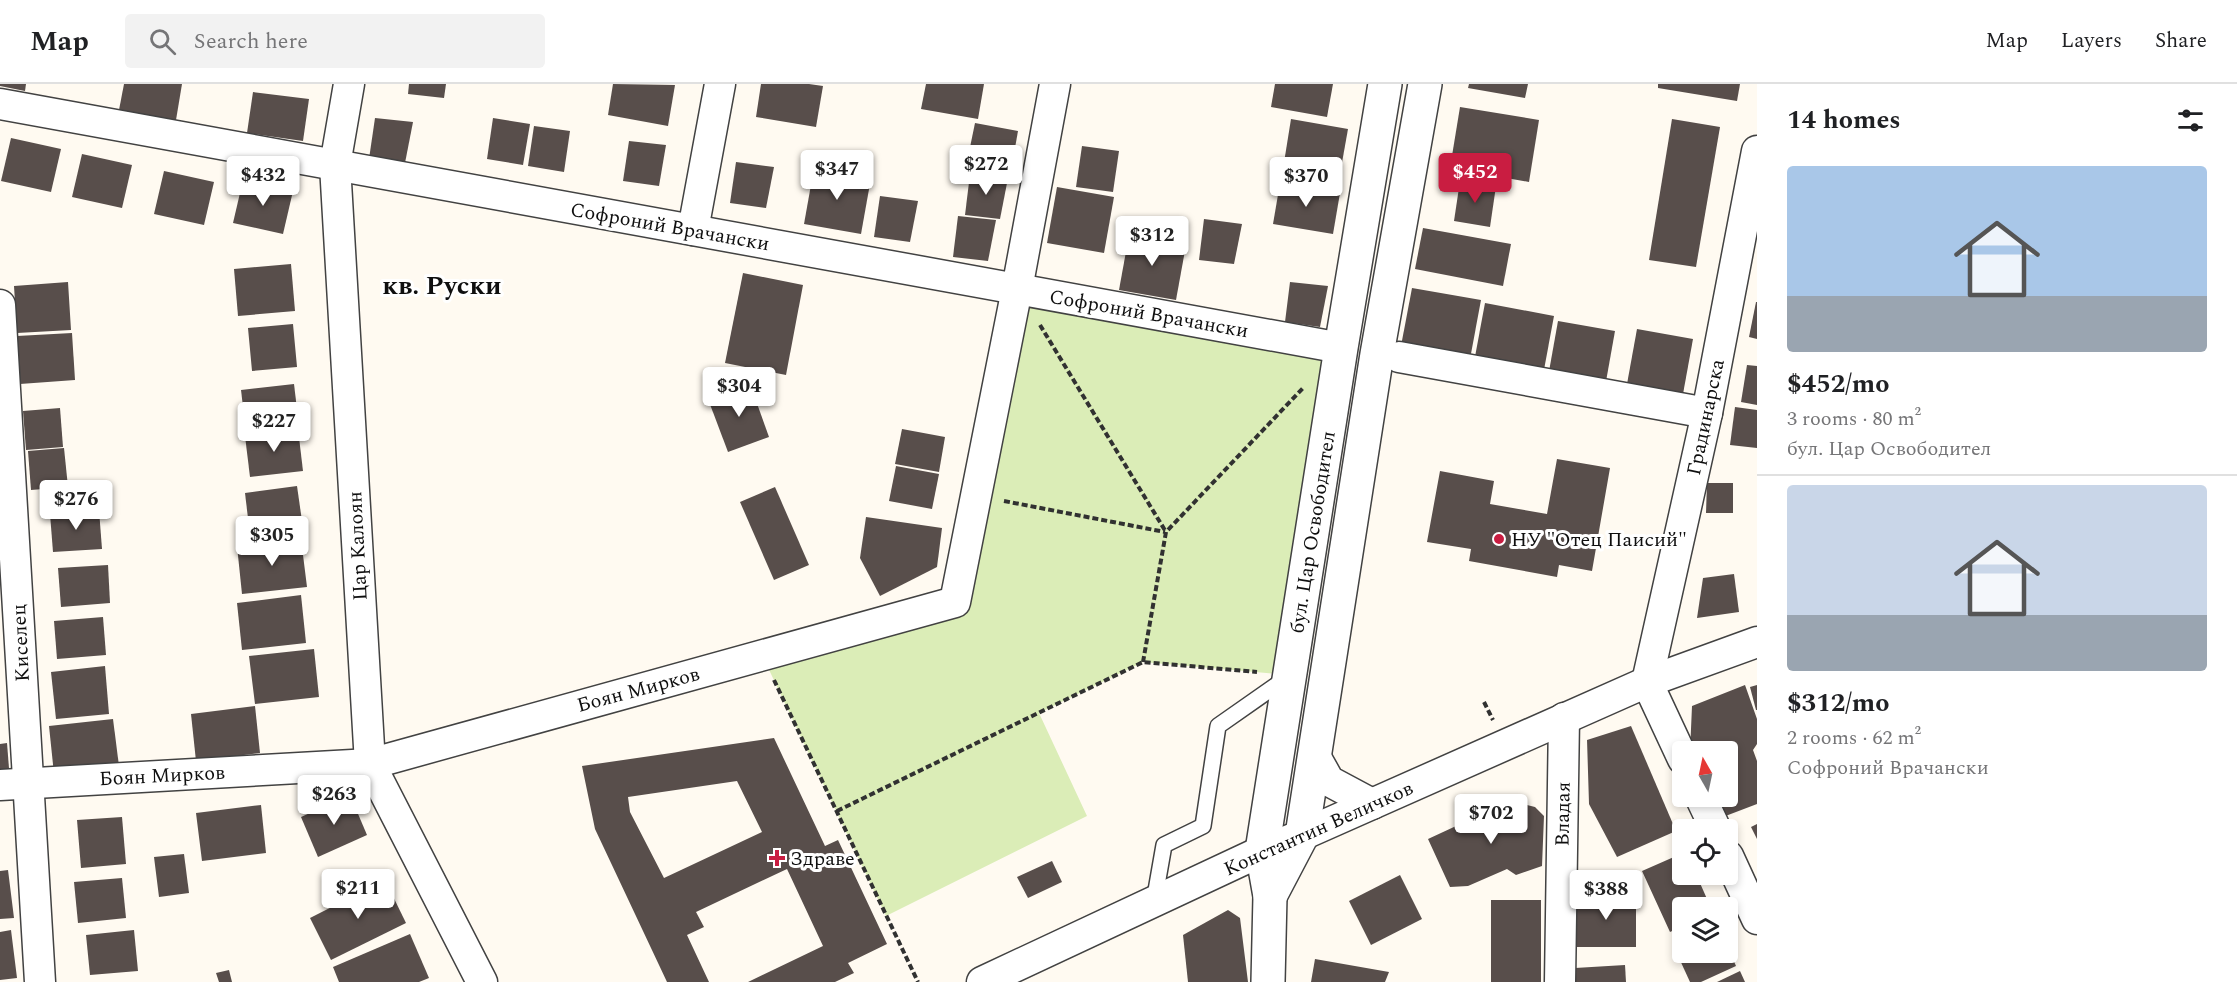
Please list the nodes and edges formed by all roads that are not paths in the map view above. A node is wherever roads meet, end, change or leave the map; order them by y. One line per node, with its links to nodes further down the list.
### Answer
1 (349, 84): 8 (street, Цар Калоян)
2 (720, 84): 9 (street)
3 (1055, 84): 10 (street, Боян Мирков)
4 (1385, 84): 12 (street, бул. Цар Освободител)
5 (1425, 84): 20 (street, бул. Цар Освободител)
6 (0, 104): 8 (street, Софроний Врачански)
7 (1757, 151): 14 (street, Градинарска)
8 (334, 165): 9 (street, Софроний Врачански); 21 (street, Цар Калоян)
9 (693, 230): 10 (street, Софроний Врачански)
10 (1017, 289): 12 (street, Софроний Врачански); 21 (street, Боян Мирков)
11 (0, 305): 22 (street, Киселец)
12 (1341, 348): 16 (street, бул. Цар Освободител)
13 (1399, 357): 14 (street)
14 (1707, 413): 17 (street, Градинарска)
15 (1757, 642): 17 (street, Константин Величков)
16 (1290, 675): 25 (street, бул. Цар Освободител); 28 (lane)
17 (1647, 682): 18 (street, Константин Величков); 19 (street)
18 (1564, 718): 23 (street, Константин Величков); 34 (street, Владая)
19 (1675, 741)
20 (1315, 756): 23 (street); 24 (street, бул. Цар Освободител)
21 (370, 764): 22 (street, Боян Мирков); 31 (street, Цар Калоян)
22 (14, 784): 30 (street, Киселец)
23 (1372, 804): 24 (street, Константин Величков)
24 (1302, 835): 25 (street, Константин Величков); 27 (street, бул. Цар Освободител)
25 (1262, 851): 27 (street, бул. Цар Освободител); 28 (street, Константин Величков)
26 (1738, 878): 29 (street)
27 (1270, 896): 33 (street, бул. Цар Освободител)
28 (1154, 902): 32 (street, Константин Величков)
29 (1757, 919)
30 (40, 982)
31 (482, 982)
32 (982, 982)
33 (1268, 982)
34 (1560, 982)

